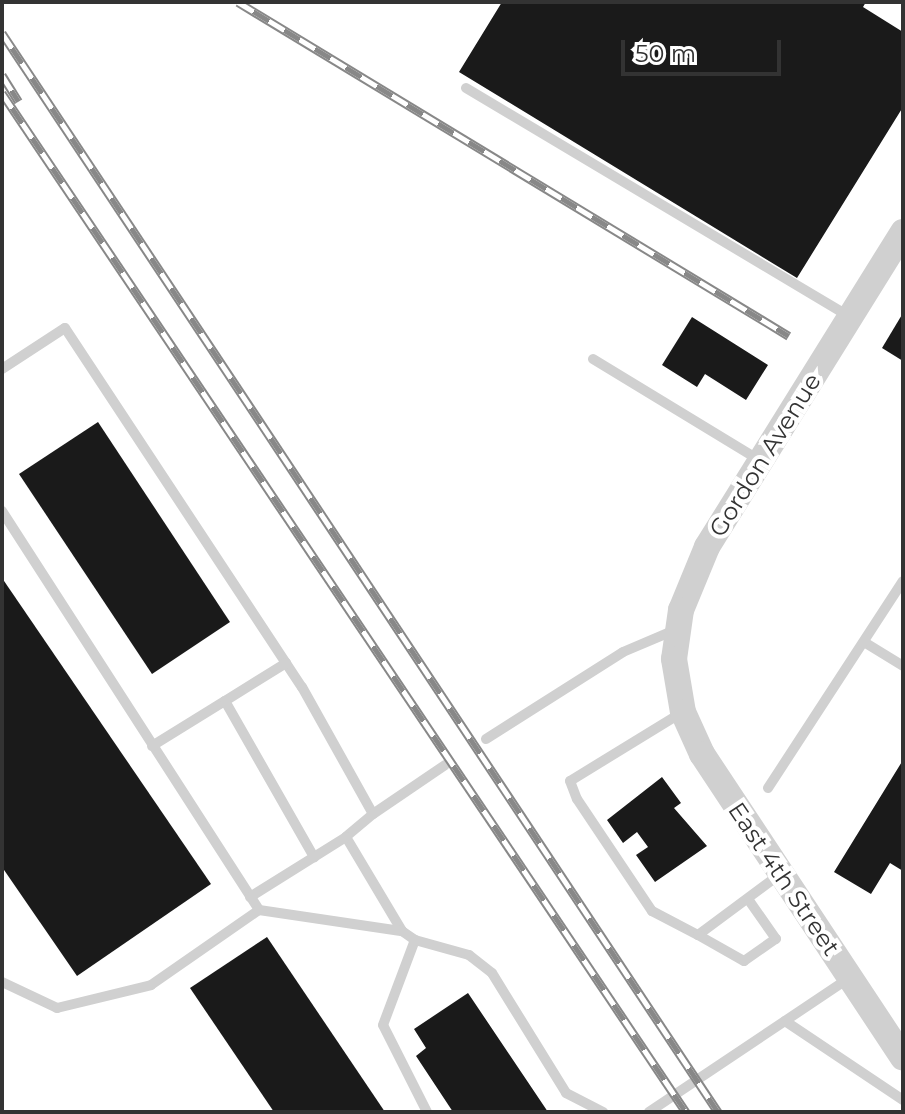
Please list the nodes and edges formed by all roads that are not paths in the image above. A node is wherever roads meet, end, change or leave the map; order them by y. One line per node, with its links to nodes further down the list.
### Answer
1 (466, 88): 3 (lane)
2 (903, 232): 3 (street, Gordon Avenue)
3 (850, 317): 6 (street, Gordon Avenue)
4 (593, 359): 6 (lane)
5 (2, 369): 11 (lane)
6 (761, 461): 9 (street, Gordon Avenue)
7 (2, 511): 16 (lane)
8 (903, 581): 10 (lane)
9 (676, 629): 14 (street, Gordon Avenue); 15 (lane)
10 (864, 642): 12 (lane); 18 (lane)
11 (286, 663): 13 (lane); 19 (lane)
12 (903, 666)
13 (225, 701): 16 (lane); 21 (lane)
14 (680, 703): 22 (street, East 4th Street); 27 (lane)
15 (486, 739)
16 (152, 746): 23 (lane)
17 (445, 765): 19 (lane)
18 (768, 788)
19 (373, 814): 20 (lane)
20 (346, 837): 21 (lane); 26 (lane)
21 (314, 857): 23 (lane)
22 (780, 874): 24 (lane); 29 (street, East 4th Street)
23 (250, 897): 25 (lane)
24 (748, 899): 27 (lane); 27 (lane)
25 (259, 910): 26 (lane); 30 (lane)
26 (402, 931): 28 (lane)
27 (698, 935)
28 (415, 940): 34 (lane); 35 (lane)
29 (849, 978): 31 (lane); 32 (street, East 4th Street)
30 (2, 982)
31 (785, 1021): 33 (lane); 36 (lane)
32 (903, 1058)
33 (903, 1100)
34 (427, 1112)
35 (603, 1112)
36 (649, 1112)

